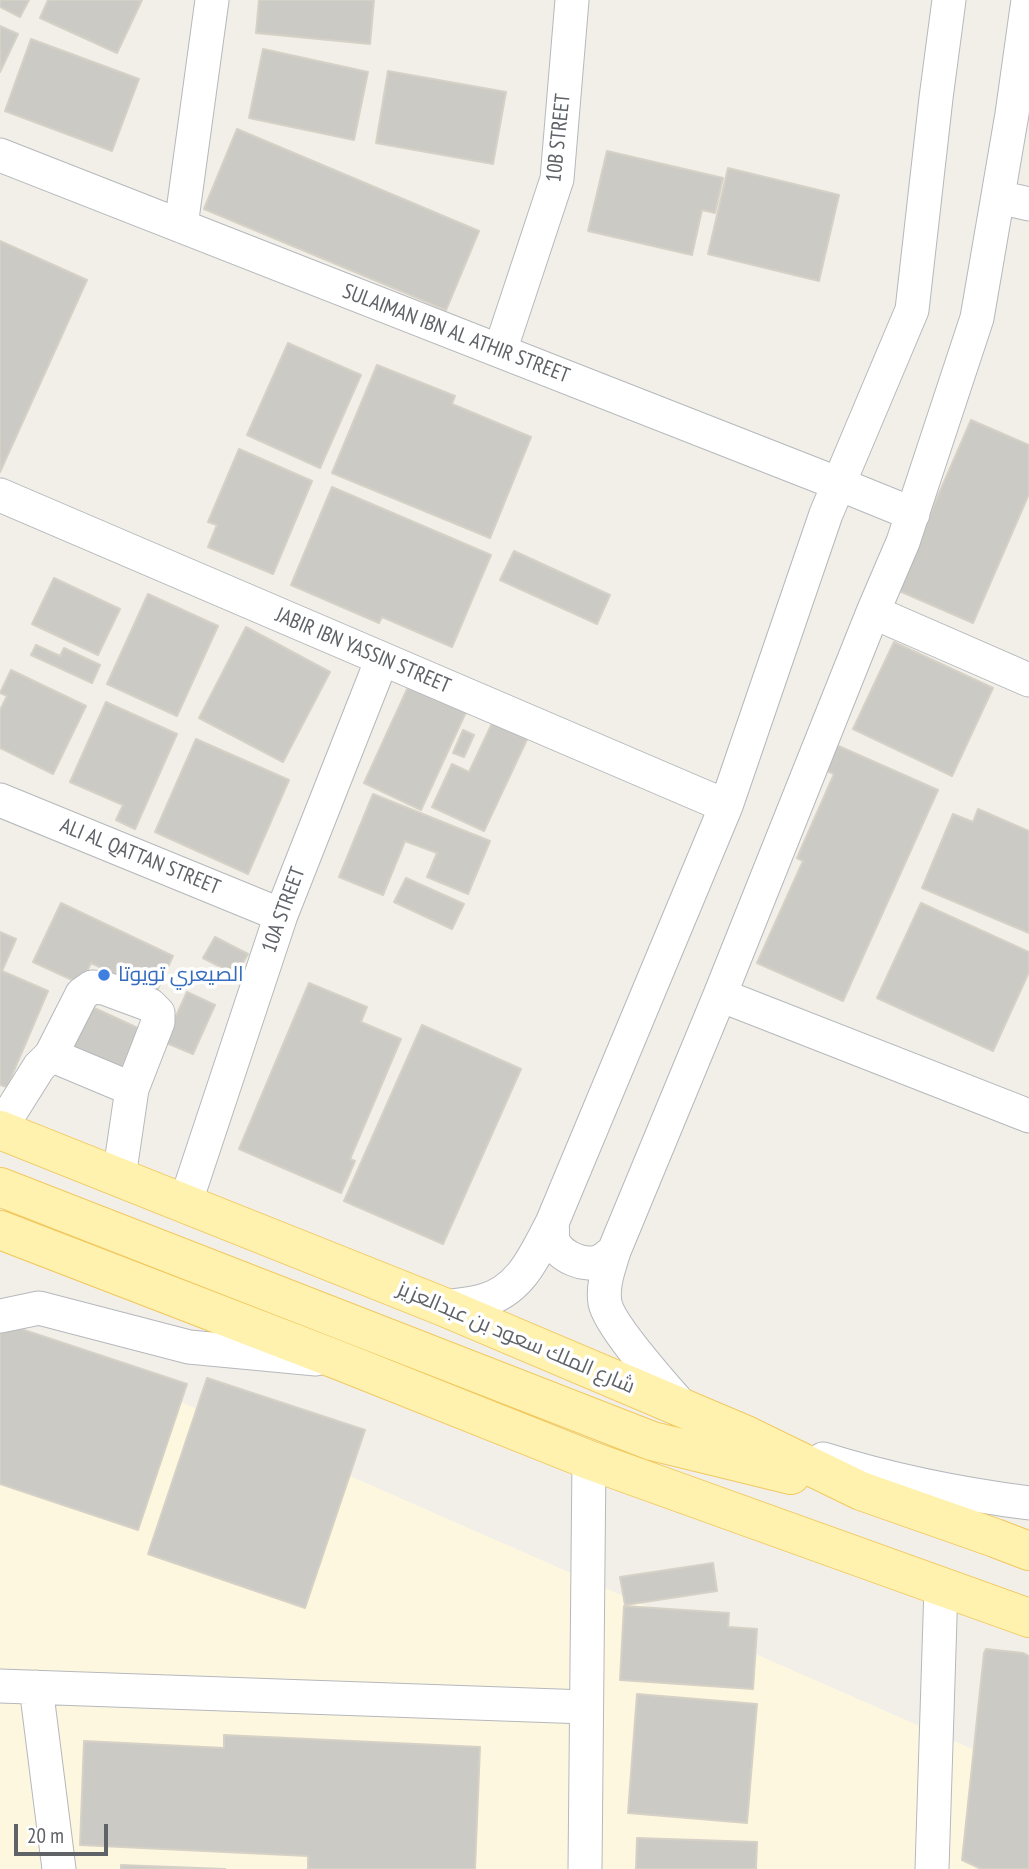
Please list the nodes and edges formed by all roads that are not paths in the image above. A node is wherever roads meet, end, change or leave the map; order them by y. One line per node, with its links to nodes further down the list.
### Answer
1 (212, 0): 7 (street)
2 (572, 0): 8 (street, 10B STREET)
3 (949, 0): 9 (street)
4 (1028, 0): 6 (street)
5 (0, 155): 7 (street, SULAIMAN IBN AL ATHIR STREET)
6 (1013, 200): 11 (street)
7 (181, 226): 8 (street, SULAIMAN IBN AL ATHIR STREET)
8 (500, 351): 9 (street, SULAIMAN IBN AL ATHIR STREET)
9 (839, 484): 11 (street, SULAIMAN IBN AL ATHIR STREET); 16 (street)
10 (0, 495): 13 (street, JABIR IBN YASSIN STREET)
11 (912, 514): 12 (street)
12 (873, 612): 14 (street); 18 (street)
13 (382, 659): 16 (street, JABIR IBN YASSIN STREET); 17 (street, 10A STREET)
14 (1029, 680)
15 (0, 800): 17 (street, ALI AL QATTAN STREET)
16 (726, 806): 26 (street)
17 (281, 915): 25 (street, 10A STREET)
18 (720, 995): 21 (street); 29 (street)
19 (51, 1055): 20 (street); 20 (street); 22 (street)
20 (132, 1089): 23 (street)
21 (1029, 1116)
22 (0, 1130): 23 (main road, شارع الملك سعود بن عبدالعزيز)
23 (119, 1177): 25 (main road, شارع الملك سعود بن عبدالعزيز)
24 (0, 1187): 37 (main road)
25 (185, 1204): 31 (main road, شارع الملك سعود بن عبدالعزيز)
26 (552, 1223): 29 (street); 31 (street)
27 (0, 1230): 30 (main road)
28 (0, 1251): 30 (main road)
29 (614, 1251): 34 (street)
30 (88, 1265): 33 (main road)
31 (444, 1307): 34 (main road, شارع الملك سعود بن عبدالعزيز)
32 (0, 1316): 33 (street)
33 (343, 1362): 36 (main road)
34 (683, 1408): 35 (main road, شارع الملك سعود بن عبدالعزيز)
35 (746, 1435): 37 (main road, شارع الملك سعود بن عبدالعزيز); 38 (street)
36 (589, 1460): 40 (main road); 44 (street)
37 (861, 1491): 39 (main road, شارع الملك سعود بن عبدالعزيز)
38 (1029, 1503)
39 (1018, 1546)
40 (941, 1587): 41 (main road); 47 (street)
41 (1029, 1618)
42 (0, 1686): 43 (street)
43 (36, 1687): 44 (street); 45 (street)
44 (586, 1707): 46 (street)
45 (58, 1869)
46 (585, 1869)
47 (932, 1869)

